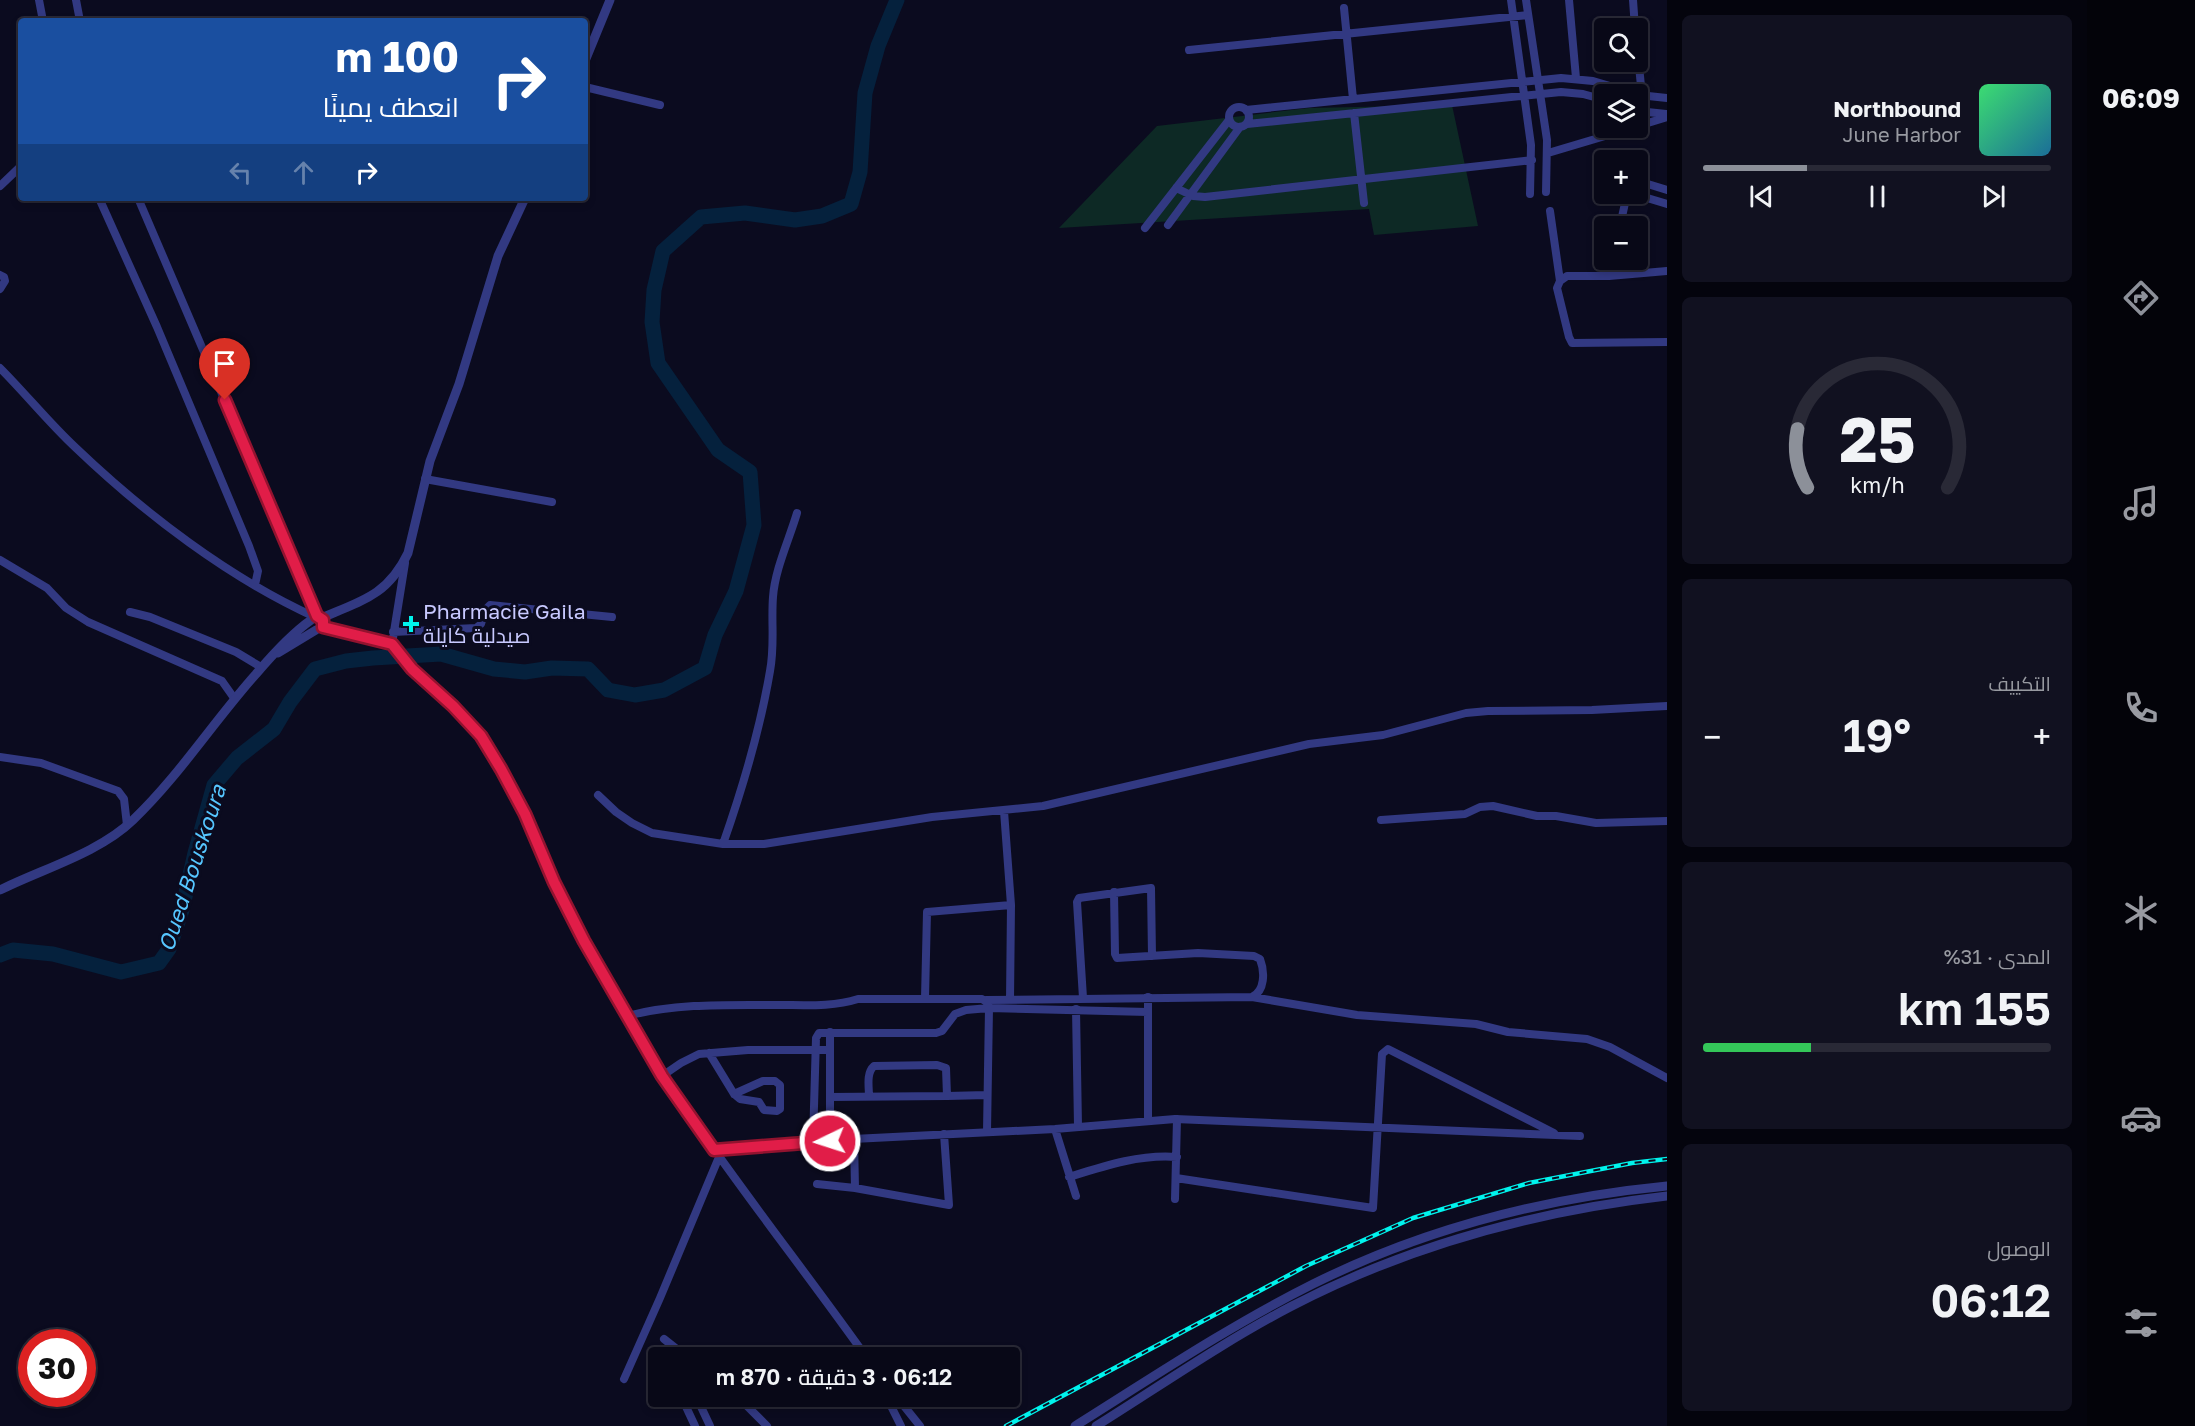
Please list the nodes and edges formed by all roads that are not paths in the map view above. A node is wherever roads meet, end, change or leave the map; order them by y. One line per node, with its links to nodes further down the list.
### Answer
1 (39, 0): 11 (street)
2 (76, 0): 12 (street)
3 (610, 0): 16 (street)
4 (1511, 0): 10 (street)
5 (1526, 0): 9 (street)
6 (1569, 0): 17 (street)
7 (1633, 0): 13 (street)
8 (1344, 8): 14 (street)
9 (1528, 15): 10 (street); 18 (street)
10 (1513, 17): 14 (street); 19 (street)
11 (42, 18)
12 (79, 18)
13 (1634, 18)
14 (1347, 34): 15 (street); 27 (street)
15 (1189, 50)
16 (588, 54)
17 (1576, 78): 18 (street); 20 (street)
18 (1538, 81): 19 (street); 22 (street)
19 (1522, 82): 23 (street); 27 (street)
20 (1603, 84)
21 (588, 88): 29 (street)
22 (1540, 94): 23 (street); 24 (street); 38 (street)
23 (1524, 96): 31 (street); 39 (street)
24 (1594, 97)
25 (1648, 97): 26 (street)
26 (1652, 98): 28 (street); 32 (street)
27 (1353, 99): 30 (street)
28 (1667, 99)
29 (660, 105)
30 (1246, 110): 34 (street); 36 (street)
31 (1354, 113): 36 (street); 41 (street)
32 (1648, 113): 33 (street)
33 (1667, 116): 35 (street)
34 (1229, 120): 36 (street); 44 (street)
35 (1648, 123)
36 (1243, 126): 48 (street)
37 (1598, 138): 38 (street)
38 (1548, 153): 46 (street)
39 (1532, 160): 41 (street); 47 (street)
40 (18, 169): 43 (street)
41 (1362, 180): 48 (street); 54 (street)
42 (1648, 184): 45 (street)
43 (0, 186)
44 (1176, 188): 48 (street); 53 (street)
45 (1667, 190)
46 (1546, 192)
47 (1530, 194)
48 (1190, 195): 56 (street)
49 (1648, 198): 55 (street)
50 (100, 201): 73 (street)
51 (139, 201): 76 (street)
52 (524, 201): 68 (street)
53 (1166, 201): 56 (street); 59 (street)
54 (1364, 203)
55 (1667, 204)
56 (1179, 211): 58 (street)
57 (1550, 211): 64 (street)
58 (1168, 225)
59 (1145, 228)
60 (1610, 270): 63 (street)
61 (1667, 272): 63 (street)
62 (0, 275): 65 (street)
63 (1609, 276): 64 (street)
64 (1560, 281): 66 (street)
65 (0, 289)
66 (1667, 342)
67 (0, 368): 73 (street)
68 (425, 479): 69 (street); 71 (street)
69 (552, 502)
70 (797, 513): 88 (street)
71 (408, 553): 76 (street); 77 (street)
72 (0, 560): 80 (street)
73 (255, 585): 76 (street)
74 (130, 612): 79 (street)
75 (612, 617): 77 (street)
76 (317, 621): 78 (street); 79 (street)
77 (393, 632): 78 (street)
78 (392, 644): 102 (street)
79 (261, 667): 80 (street)
80 (234, 698): 87 (street)
81 (1667, 706): 84 (street)
82 (0, 757): 87 (street)
83 (598, 795): 88 (street)
84 (1004, 811): 88 (street); 91 (street)
85 (1381, 820): 86 (street)
86 (1667, 821)
87 (127, 825): 89 (street)
88 (723, 844)
89 (0, 890)
90 (1114, 892): 92 (street); 92 (street); 96 (street)
91 (1011, 905): 95 (street); 97 (street)
92 (1152, 956): 94 (street)
93 (1148, 997): 94 (street); 96 (street); 101 (street)
94 (1252, 997): 108 (street)
95 (925, 998): 98 (street); 102 (street)
96 (1083, 998): 97 (street)
97 (1014, 999): 98 (street); 99 (street)
98 (987, 1004): 99 (street); 103 (street); 110 (street)
99 (1018, 1008): 100 (street)
100 (1076, 1009): 101 (street); 116 (street)
101 (1148, 1011): 115 (street)
102 (627, 1016): 107 (street)
103 (830, 1032): 104 (street); 105 (street)
104 (830, 1050): 105 (street); 113 (street)
105 (815, 1051): 106 (street); 125 (street)
106 (709, 1053): 107 (street); 109 (street)
107 (662, 1076): 126 (street)
108 (1667, 1078)
109 (734, 1094): 109 (street)
110 (987, 1095): 112 (street); 119 (street)
111 (869, 1096): 112 (street); 112 (street); 113 (street)
112 (947, 1096)
113 (830, 1097): 124 (street)
114 (1177, 1119): 115 (street); 117 (street); 127 (street)
115 (1148, 1121): 116 (street)
116 (1078, 1126): 118 (street)
117 (1377, 1128): 121 (street); 121 (street); 129 (street)
118 (1055, 1129): 119 (street); 128 (street)
119 (987, 1132): 120 (street)
120 (944, 1134): 123 (street); 132 (street)
121 (1558, 1135): 122 (street)
122 (1580, 1136)
123 (854, 1139): 124 (street); 132 (street)
124 (830, 1141): 125 (street)
125 (813, 1142): 126 (street)
126 (716, 1153): 138 (street); 139 (street)
127 (1177, 1157): 128 (street); 129 (street)
128 (1070, 1177): 133 (street)
129 (1176, 1178): 135 (street)
130 (817, 1184): 132 (street)
131 (1667, 1186): 150 (street)
132 (855, 1188)
133 (1076, 1196)
134 (1667, 1196): 151 (street)
135 (1175, 1199)
136 (664, 1339): 137 (street)
137 (670, 1347)
138 (859, 1347)
139 (624, 1379)
140 (686, 1407): 145 (street)
141 (701, 1407): 146 (street)
142 (748, 1407): 147 (street)
143 (891, 1407): 148 (street)
144 (905, 1407): 149 (street)
145 (695, 1426)
146 (710, 1426)
147 (767, 1426)
148 (900, 1426)
149 (920, 1426)
150 (1075, 1426)
151 (1096, 1426)

